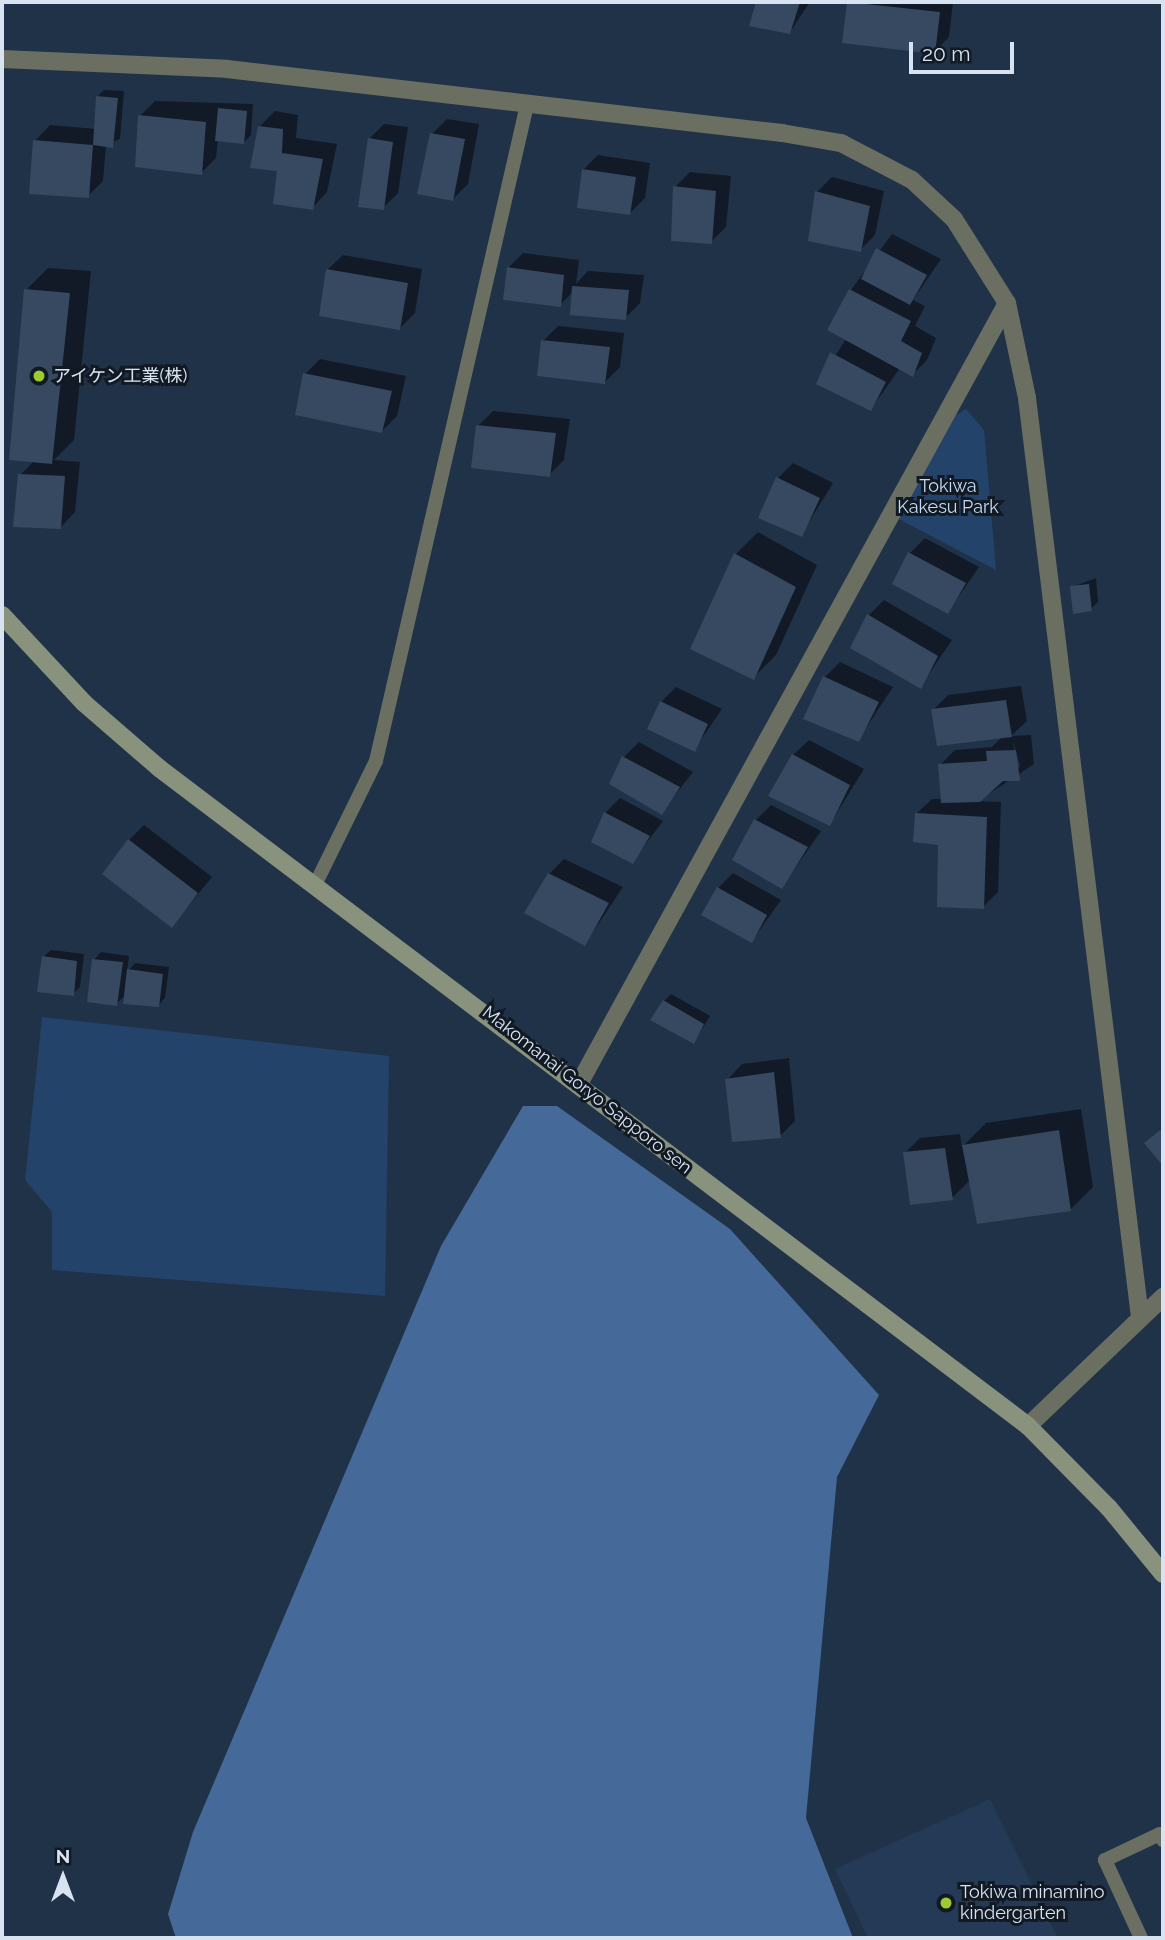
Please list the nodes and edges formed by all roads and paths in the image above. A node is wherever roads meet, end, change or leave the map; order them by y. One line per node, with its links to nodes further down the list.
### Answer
1 (2, 59): 2 (street)
2 (527, 105): 3 (street); 5 (lane)
3 (1007, 303): 6 (street); 8 (street)
4 (2, 615): 5 (main road, Makomanai Goryo Sapporo sen)
5 (316, 883): 6 (main road, Makomanai Goryo Sapporo sen)
6 (580, 1082): 9 (main road, Makomanai Goryo Sapporo sen)
7 (1163, 1297): 8 (street)
8 (1140, 1317): 9 (street)
9 (1028, 1426): 10 (main road, Makomanai Goryo Sapporo sen)
10 (1163, 1574)
11 (1163, 1840): 12 (lane)
12 (1141, 1938)

